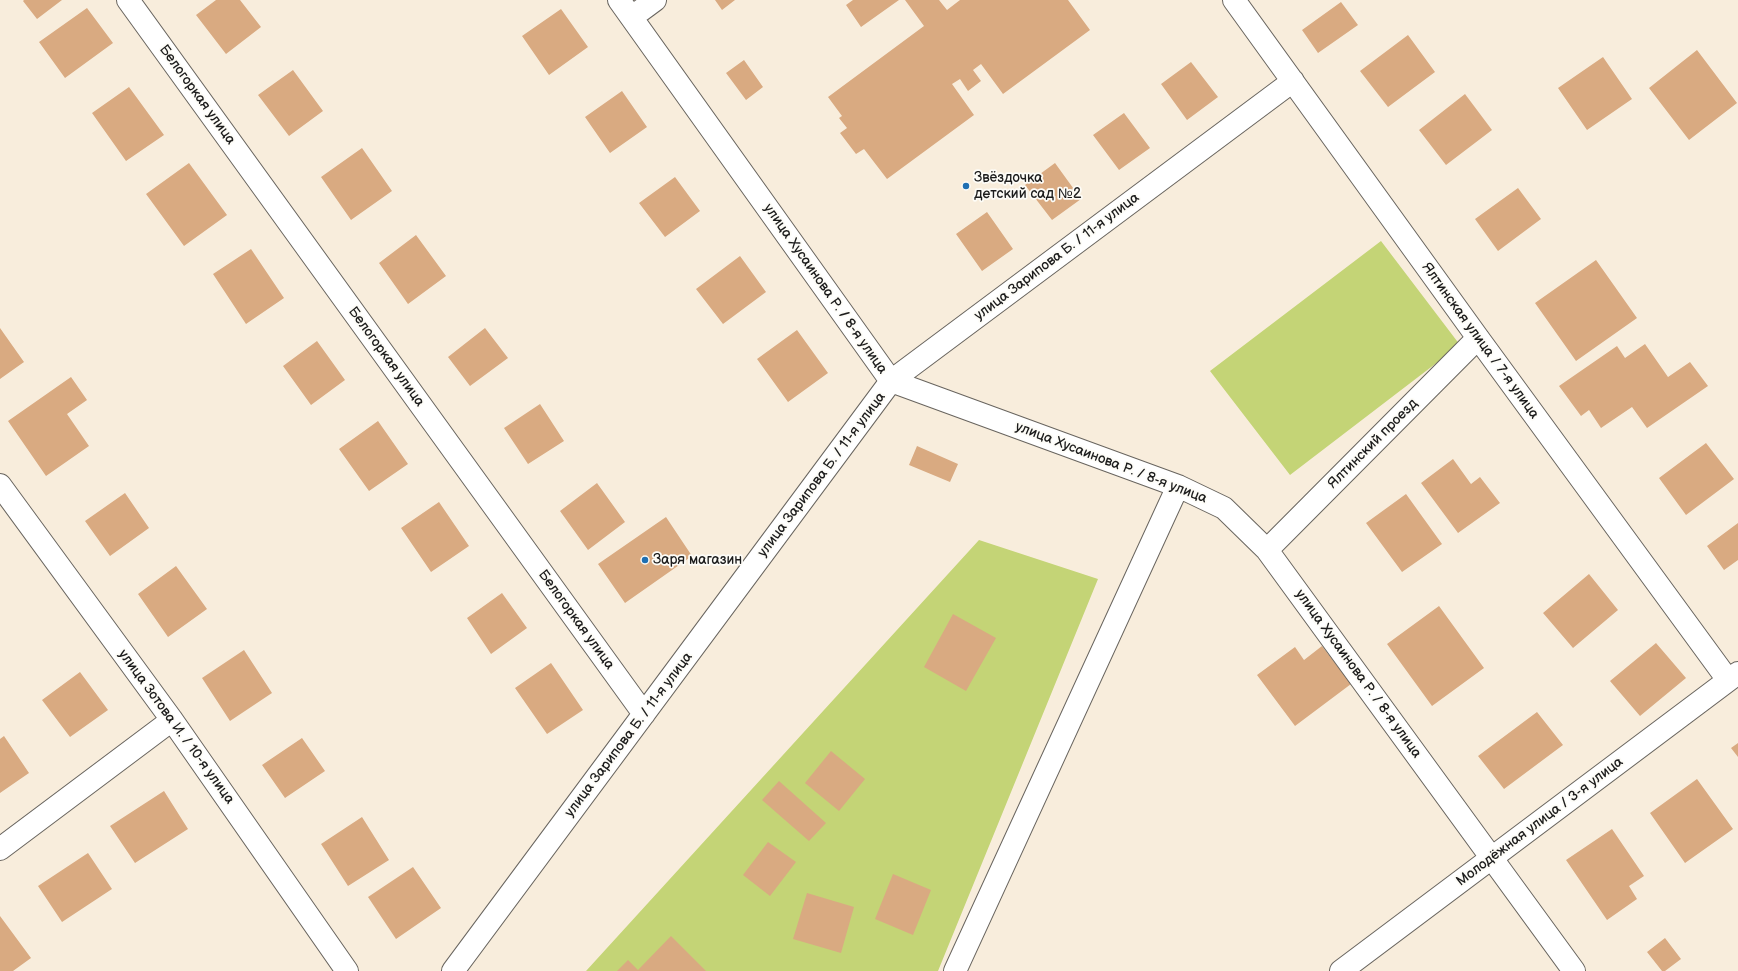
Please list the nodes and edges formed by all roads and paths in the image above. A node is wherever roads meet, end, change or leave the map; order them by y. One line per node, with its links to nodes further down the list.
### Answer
1 (128, 0): 12 (street, Белогоркая улица)
2 (655, 0): 4 (street)
3 (1234, 0): 5 (street, Ялтинская улица / 7-я улица)
4 (625, 9): 7 (street, улица Хусаинова Р. / 8-я улица)
5 (1293, 81): 6 (street, Ялтинская улица / 7-я улица); 7 (street, улица Зарипова Б. / 11-я улица)
6 (1478, 338): 10 (street, Ялтинский проезд); 11 (street, Ялтинская улица / 7-я улица)
7 (891, 381): 9 (street, улица Хусаинова Р. / 8-я улица); 12 (street, улица Зарипова Б. / 11-я улица)
8 (0, 485): 13 (street, улица Зотова И. / 10-я улица)
9 (1178, 486): 10 (street, улица Хусаинова Р. / 8-я улица); 18 (street)
10 (1267, 550): 15 (street, улица Хусаинова Р. / 8-я улица)
11 (1733, 676): 15 (street, Молодёжная улица / 3-я улица)
12 (644, 714): 17 (street, улица Зарипова Б. / 11-я улица)
13 (172, 720): 14 (street); 16 (street, улица Зотова И. / 10-я улица)
14 (0, 849)
15 (1493, 858): 19 (street, Молодёжная улица / 3-я улица); 20 (street, улица Хусаинова Р. / 8-я улица)
16 (347, 971)
17 (453, 971)
18 (955, 971)
19 (1341, 971)
20 (1574, 971)

